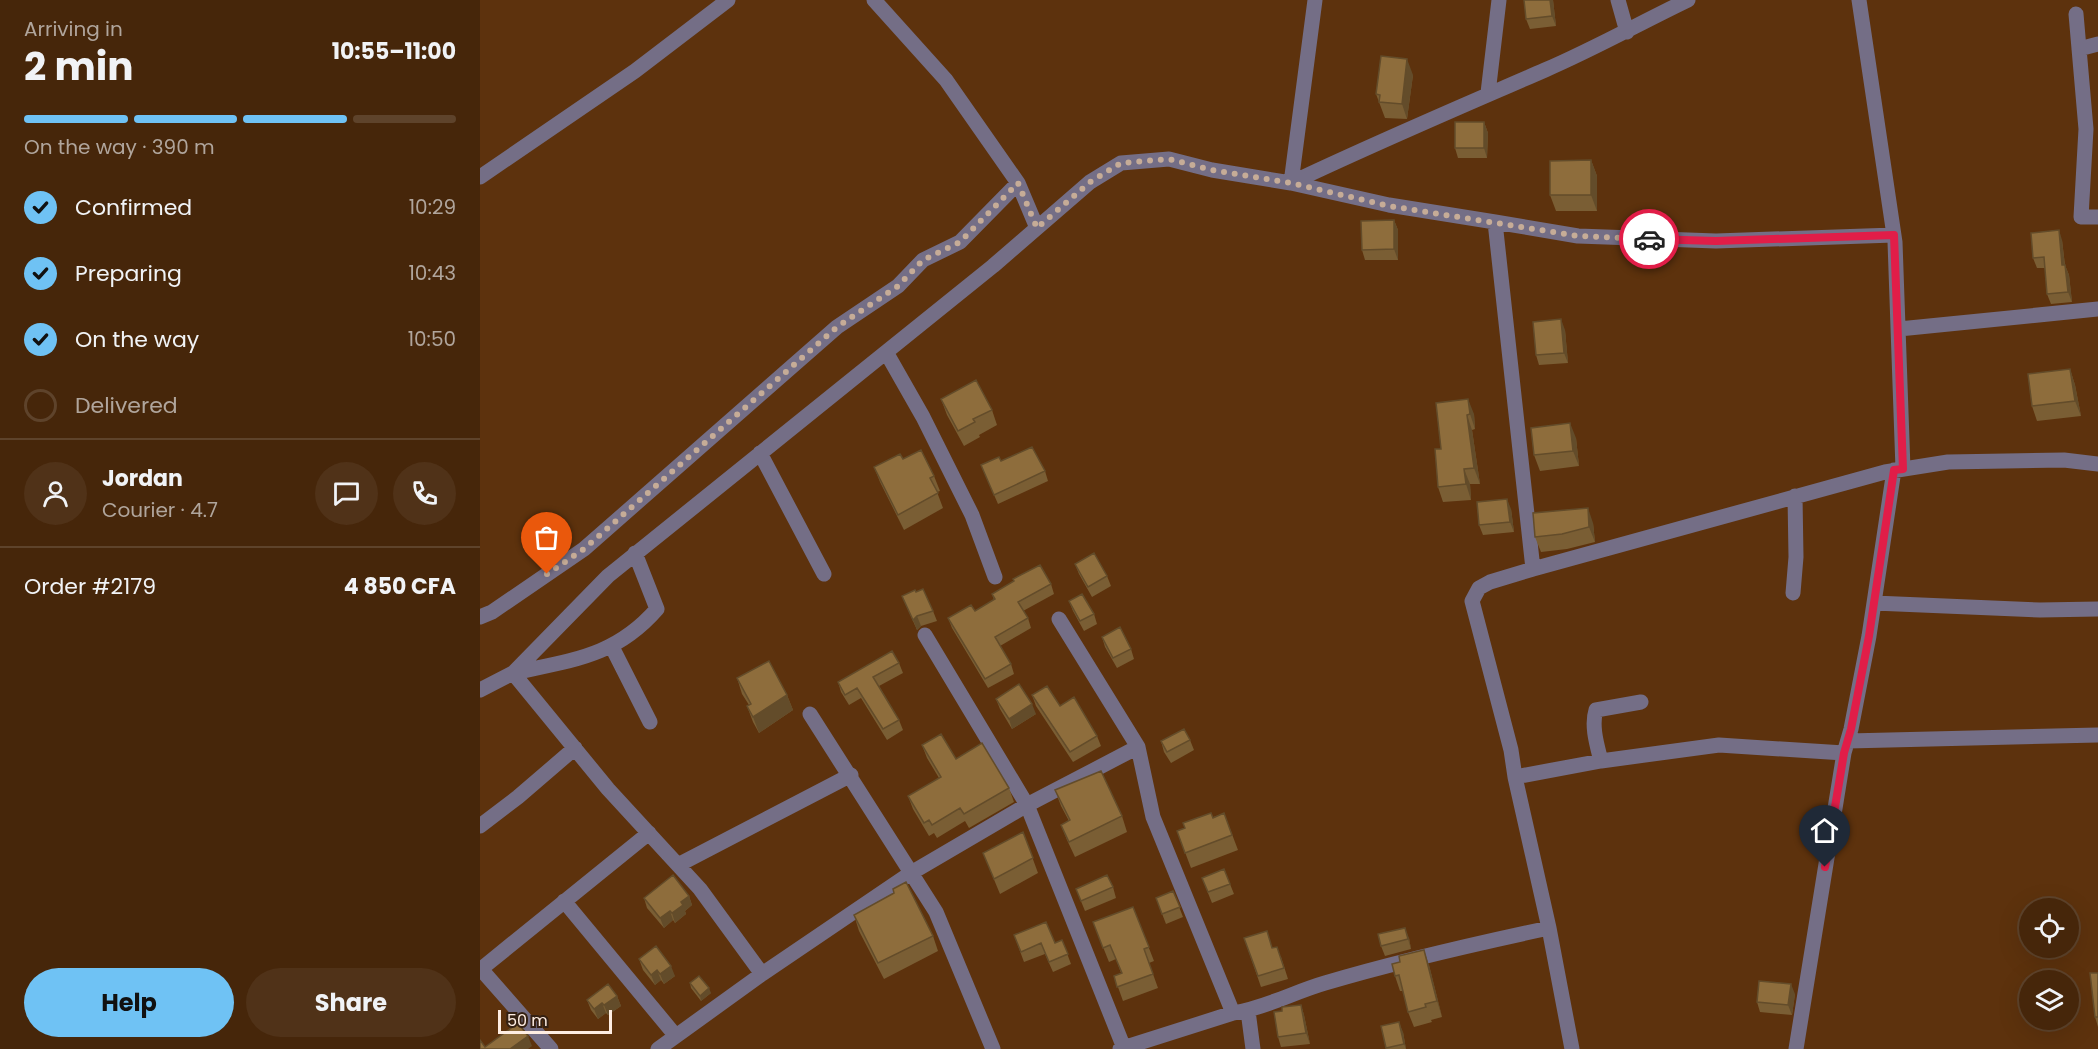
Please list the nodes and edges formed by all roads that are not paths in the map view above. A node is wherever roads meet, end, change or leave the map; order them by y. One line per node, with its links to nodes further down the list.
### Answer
1 (728, 0): 13 (street)
2 (874, 0): 14 (street)
3 (1315, 0): 15 (street)
4 (1499, 0): 12 (street)
5 (1617, 0): 9 (street)
6 (1688, 0): 9 (street)
7 (1859, 0): 19 (street)
8 (2076, 14): 11 (street)
9 (1627, 32): 12 (street)
10 (2098, 44): 11 (street)
11 (2079, 49): 16 (street)
12 (1488, 93): 15 (street)
13 (480, 177)
14 (1018, 183): 18 (street); 34 (street)
15 (1291, 183): 17 (street); 18 (street)
16 (2098, 217)
17 (1495, 222): 19 (street); 28 (street)
18 (1037, 228): 22 (street)
19 (1894, 235): 21 (street)
20 (2098, 309): 21 (street)
21 (1899, 329): 25 (street)
22 (886, 352): 23 (street); 30 (street)
23 (760, 453): 27 (street); 29 (street)
24 (2098, 464): 25 (street)
25 (1899, 470): 26 (street); 32 (street)
26 (1795, 496): 28 (street); 31 (street)
27 (635, 553): 37 (street); 38 (street)
28 (1533, 569): 49 (street)
29 (824, 574)
30 (995, 577)
31 (1793, 593)
32 (1874, 603): 33 (street); 45 (street)
33 (2098, 609)
34 (480, 617)
35 (1059, 619): 44 (street)
36 (925, 635): 50 (street)
37 (612, 647): 38 (street); 42 (street)
38 (513, 673): 39 (street); 46 (street)
39 (480, 690)
40 (1641, 702): 47 (street)
41 (810, 714): 48 (street)
42 (650, 722)
43 (2098, 735): 45 (street)
44 (1138, 747): 50 (street); 59 (street)
45 (1846, 747): 47 (street); 67 (street)
46 (575, 748): 51 (street); 52 (street)
47 (1601, 761): 49 (street)
48 (851, 775): 53 (street); 54 (street)
49 (1515, 777): 56 (street)
50 (1027, 805): 54 (street); 61 (street)
51 (481, 824)
52 (649, 833): 53 (street); 55 (street)
53 (678, 866): 58 (street)
54 (911, 873): 58 (street); 64 (street)
55 (564, 901): 57 (street); 60 (street)
56 (1550, 928): 59 (street); 66 (street)
57 (480, 968): 62 (street)
58 (762, 974): 60 (street)
59 (1241, 1012): 61 (street); 65 (street)
60 (675, 1035): 63 (street)
61 (1122, 1048)
62 (551, 1049)
63 (658, 1049)
64 (993, 1049)
65 (1253, 1049)
66 (1572, 1049)
67 (1796, 1049)

